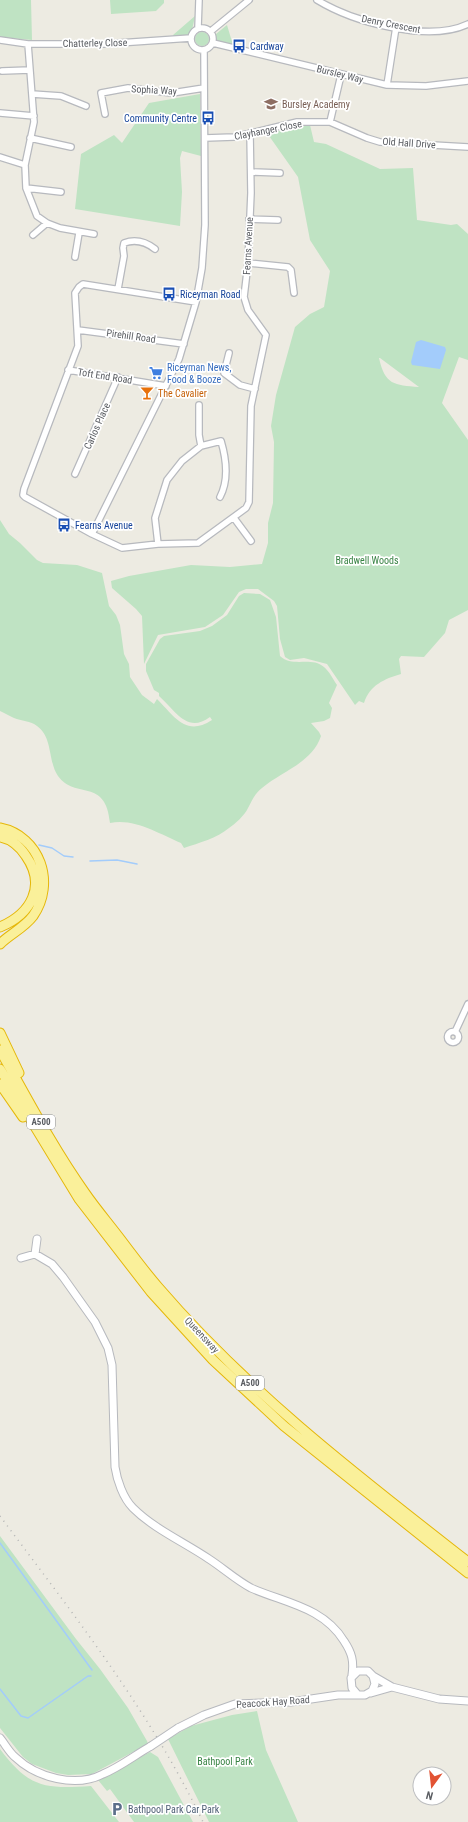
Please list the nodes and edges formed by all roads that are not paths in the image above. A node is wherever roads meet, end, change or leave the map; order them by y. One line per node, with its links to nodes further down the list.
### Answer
1 (199, 0): 6 (street)
2 (249, 0): 7 (street)
3 (317, 0): 5 (street, Denry Crescent)
4 (468, 24): 5 (street, Denry Crescent)
5 (396, 27): 17 (street)
6 (198, 28): 7 (street); 8 (street)
7 (211, 31): 10 (street)
8 (191, 38): 11 (street, Chatterley Close); 12 (street)
9 (0, 40): 11 (street, Chatterley Close)
10 (213, 43): 12 (street); 15 (street, Bursley Way)
11 (28, 44): 14 (street)
12 (204, 50): 18 (street)
13 (6, 69): 14 (street)
14 (30, 70): 19 (street)
15 (341, 75): 17 (street, Bursley Way); 24 (street)
16 (468, 82): 17 (street, Bursley Way)
17 (387, 85)
18 (204, 88): 22 (street, Sophia Way); 27 (street)
19 (32, 94): 20 (street); 23 (street)
20 (86, 106)
21 (0, 113): 23 (street)
22 (105, 114)
23 (34, 116): 26 (street)
24 (330, 122): 25 (street, Clayhanger Close); 29 (street, Old Hall Drive)
25 (250, 133): 27 (street, Clayhanger Close); 32 (street, Fearns Avenue)
26 (30, 138): 28 (street); 31 (street)
27 (205, 138): 47 (street)
28 (70, 146)
29 (468, 147)
30 (0, 157): 31 (street)
31 (25, 165): 34 (street)
32 (251, 172): 33 (street); 36 (street, Fearns Avenue)
33 (280, 173)
34 (26, 188): 35 (street); 38 (street)
35 (61, 192)
36 (249, 218): 37 (street); 44 (street, Fearns Avenue)
37 (278, 220)
38 (47, 223): 39 (street); 41 (street)
39 (79, 233): 40 (street); 43 (street)
40 (94, 234)
41 (33, 235)
42 (154, 249): 45 (street)
43 (75, 257)
44 (248, 263): 46 (street); 54 (street, Fearns Avenue)
45 (118, 289): 47 (street, Fearns Avenue); 48 (street, Fearns Avenue)
46 (292, 290)
47 (196, 302): 49 (street)
48 (78, 330): 49 (street, Pirehill Road); 51 (street, Fearns Avenue)
49 (184, 344): 53 (street)
50 (229, 353): 54 (street)
51 (68, 370): 52 (street, Toft End Road); 60 (street, Fearns Avenue)
52 (118, 377): 53 (street, Toft End Road); 57 (street, Carlos Place)
53 (166, 386): 60 (street)
54 (255, 389): 59 (street, Fearns Avenue)
55 (198, 405): 56 (street)
56 (201, 446): 58 (street); 62 (street)
57 (75, 474)
58 (220, 497)
59 (234, 518): 61 (street); 62 (street, Fearns Avenue)
60 (92, 534): 62 (street, Fearns Avenue)
61 (251, 541)
62 (158, 544)
63 (0, 828): 66 (highway)
64 (0, 837): 65 (highway)
65 (0, 927)
66 (0, 944)
67 (468, 1004): 68 (street)
68 (455, 1032)
69 (0, 1033): 73 (highway)
70 (0, 1050): 73 (highway, Queensway / A500)
71 (0, 1069): 74 (highway, Queensway / A500)
72 (0, 1084): 74 (highway)
73 (54, 1145): 78 (highway, Queensway / A500)
74 (79, 1199): 79 (highway, Queensway / A500)
75 (37, 1239): 76 (street)
76 (35, 1254): 77 (street); 80 (street)
77 (21, 1258)
78 (468, 1562)
79 (468, 1573)
80 (354, 1661): 81 (street); 82 (street)
81 (371, 1674): 82 (street); 83 (street); 85 (street)
82 (351, 1678): 84 (street); 86 (street)
83 (392, 1687): 85 (street, Peacock Hay Road); 87 (street, Peacock Hay Road)
84 (357, 1694): 85 (street, Peacock Hay Road); 86 (street, Peacock Hay Road)
85 (368, 1694)
86 (338, 1695): 88 (street, Peacock Hay Road, bridge)
87 (468, 1701)
88 (0, 1738)

